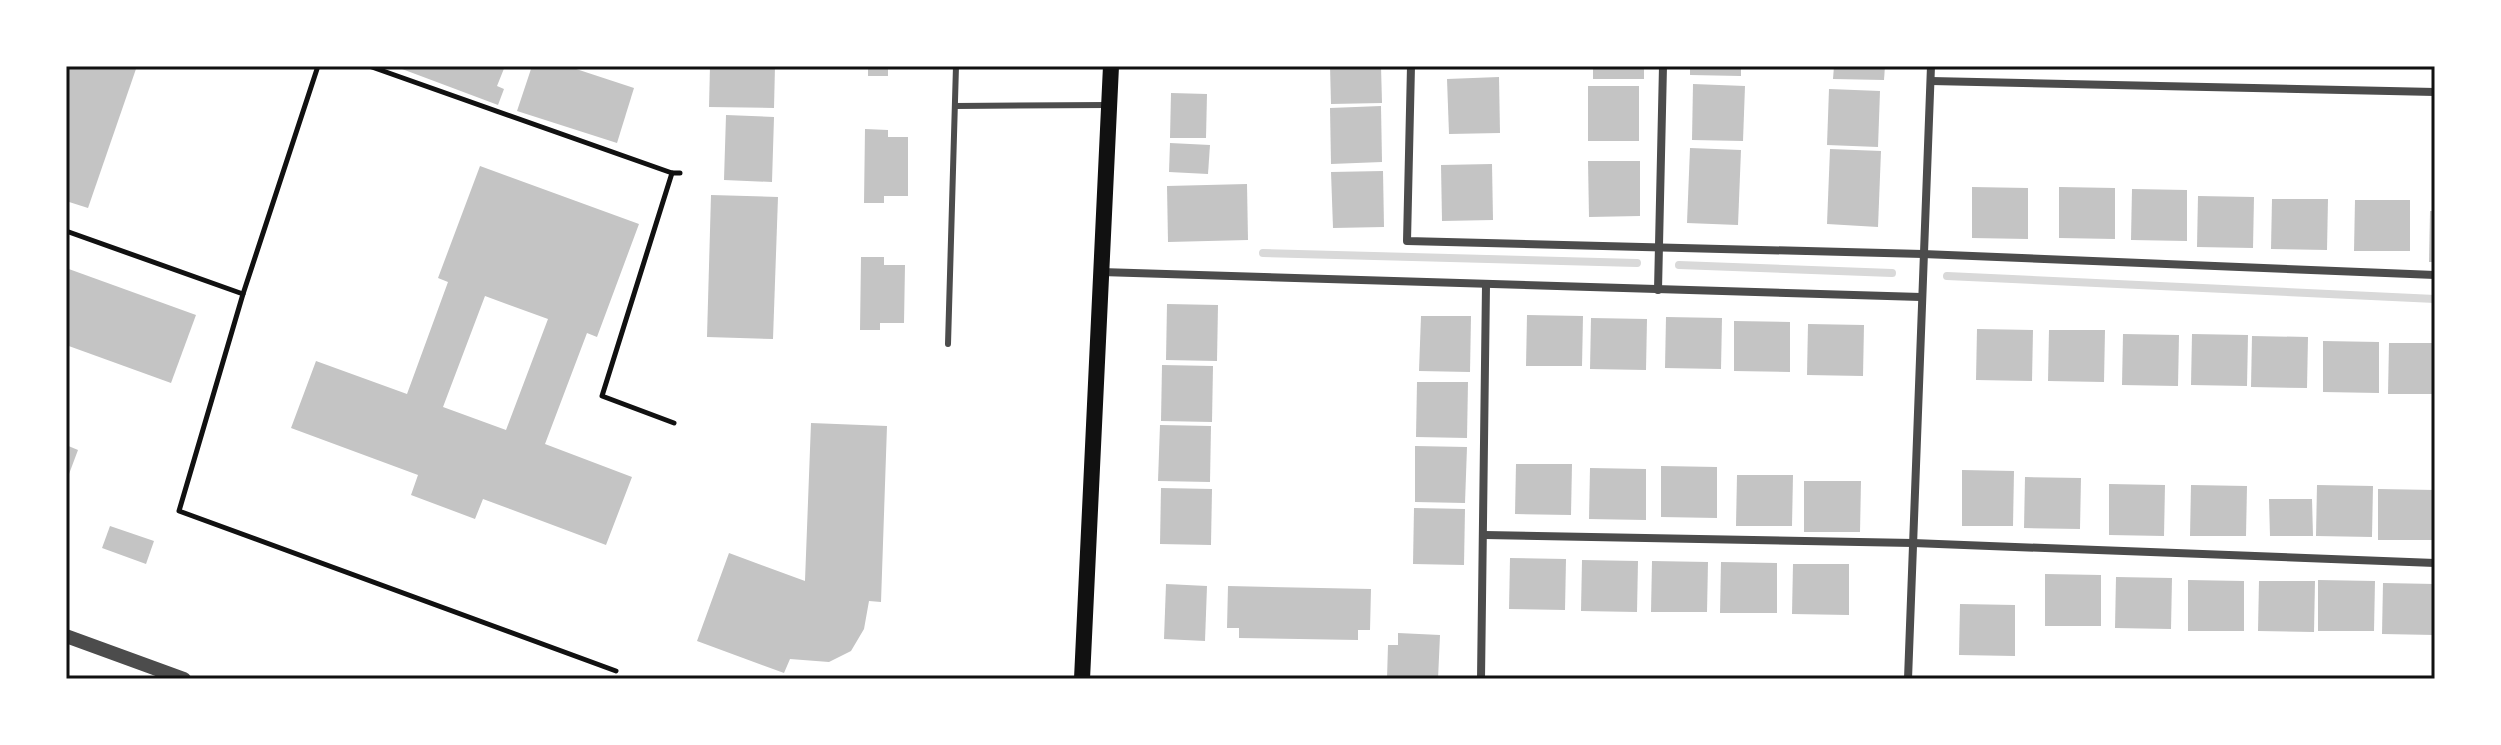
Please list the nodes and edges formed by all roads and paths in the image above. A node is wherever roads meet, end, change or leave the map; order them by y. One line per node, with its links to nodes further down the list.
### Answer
1 (318, 66): 21 (path)
2 (369, 66): 12 (path)
3 (956, 66): 11 (lane)
4 (1111, 66): 10 (main road)
5 (1411, 66): 15 (street)
6 (1663, 66): 15 (street)
7 (1931, 66): 8 (street)
8 (1931, 81): 9 (street); 16 (street)
9 (2435, 92)
10 (1109, 105): 11 (lane); 17 (main road)
11 (955, 106): 23 (lane)
12 (672, 173): 13 (path); 24 (path)
13 (680, 173)
14 (66, 231): 21 (path)
15 (1658, 248): 16 (street); 20 (street)
16 (1923, 254): 18 (street); 22 (street)
17 (1101, 272): 19 (street); 31 (main road)
18 (2435, 275)
19 (1486, 285): 20 (street); 25 (street)
20 (1658, 290): 22 (street)
21 (243, 294): 29 (path)
22 (1921, 297): 26 (street)
23 (948, 344)
24 (674, 423)
25 (1485, 535): 26 (street); 32 (street)
26 (1913, 543): 27 (street); 33 (street)
27 (2435, 563)
28 (66, 636): 30 (street)
29 (616, 671)
30 (184, 679)
31 (1082, 679)
32 (1481, 679)
33 (1908, 679)

